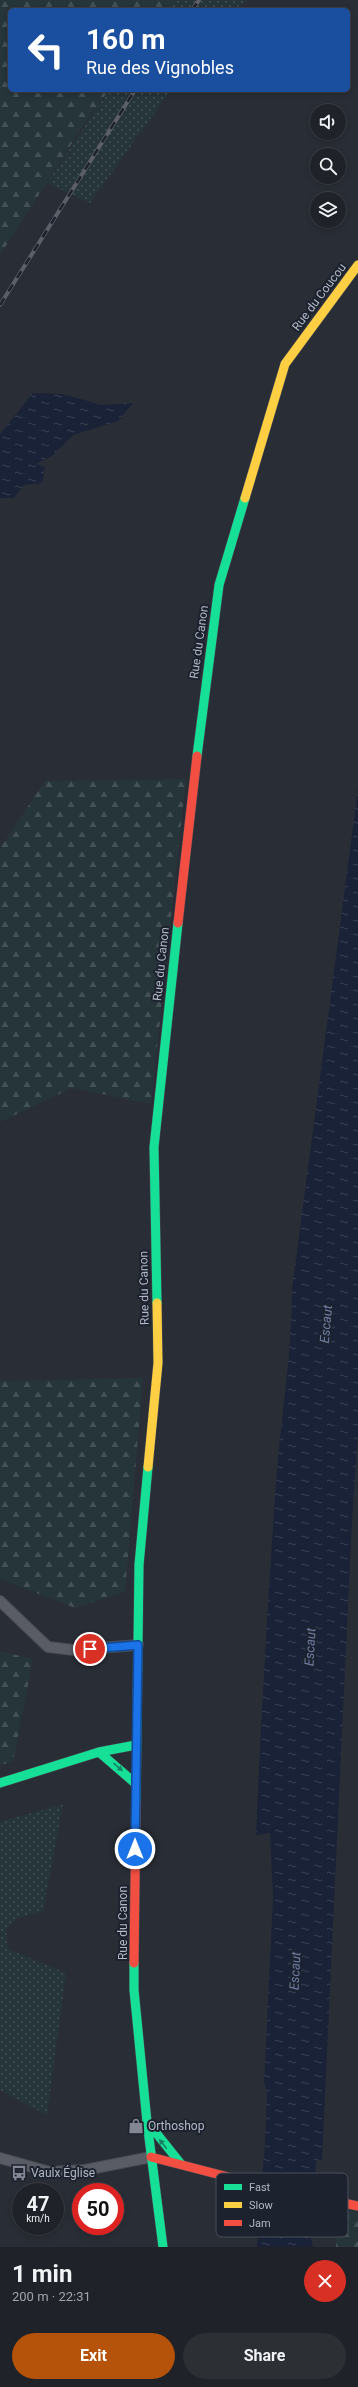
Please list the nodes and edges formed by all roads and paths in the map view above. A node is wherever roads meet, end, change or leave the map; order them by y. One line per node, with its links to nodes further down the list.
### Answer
1 (358, 265): 2 (main road, Rue du Coucou)
2 (298, 344): 4 (main road, Rue du Canon)
3 (0, 1601): 4 (street)
4 (138, 1645): 5 (main road, Rue du Canon)
5 (136, 1745): 6 (main road); 8 (main road, Rue du Canon)
6 (99, 1752): 7 (main road); 8 (main road, one-way to 8)
7 (0, 1783)
8 (136, 1784): 9 (main road, Rue du Canon)
9 (147, 2122): 10 (main road, Rue du Canon); 12 (main road, one-way to 9)
10 (151, 2157): 11 (street); 12 (main road); 16 (main road, Rue du Canon)
11 (0, 2158)
12 (181, 2164): 13 (main road)
13 (216, 2173)
14 (348, 2204): 15 (main road)
15 (358, 2206)
16 (163, 2247)

